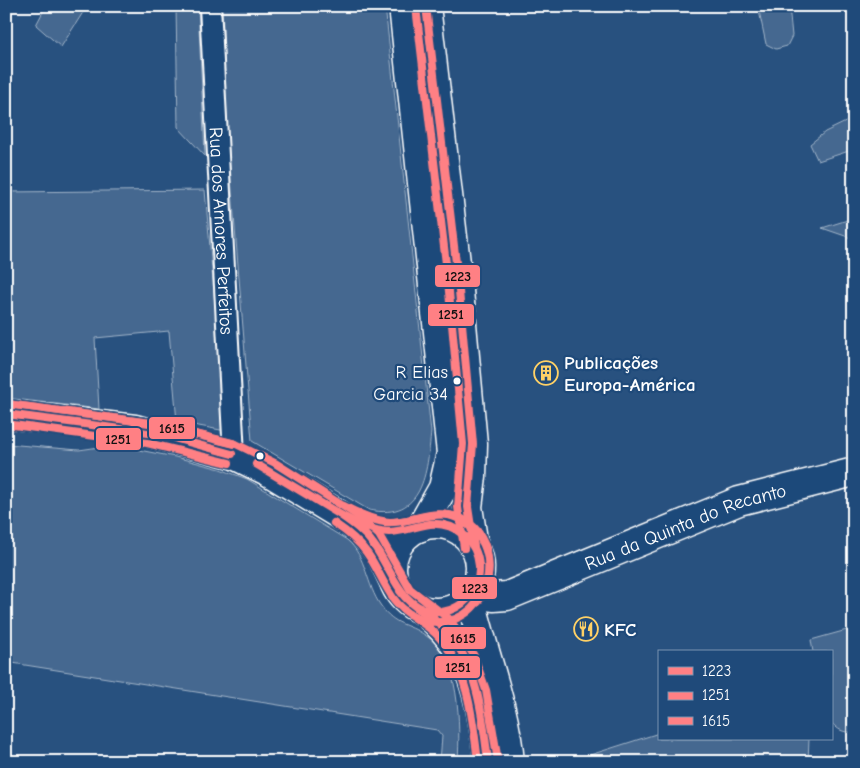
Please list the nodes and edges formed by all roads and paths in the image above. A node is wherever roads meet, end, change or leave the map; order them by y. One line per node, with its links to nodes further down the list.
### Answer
1 (210, 6): 5 (street, Rua dos Amores Perfeitos)
2 (403, 6): 8 (street)
3 (426, 6): 9 (street)
4 (6, 414): 5 (street)
5 (234, 454): 7 (street)
6 (854, 472): 11 (street, Rua da Quinta do Recanto)
7 (348, 520): 8 (street); 10 (street)
8 (419, 528): 9 (street); 10 (street)
9 (477, 557): 11 (street); 12 (street)
10 (396, 584): 13 (street)
11 (513, 594): 12 (street, Rua da Quinta do Recanto); 14 (street)
12 (470, 595): 13 (street); 14 (street)
13 (419, 608): 15 (street)
14 (485, 653): 16 (street)
15 (488, 762)
16 (510, 762)

